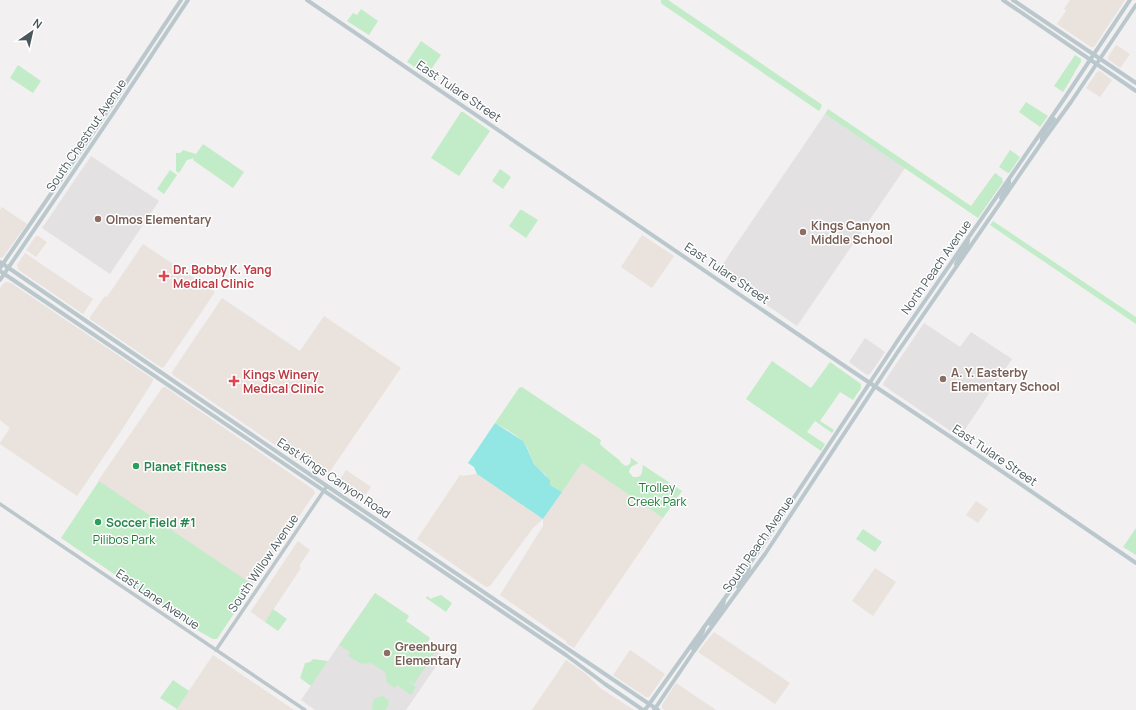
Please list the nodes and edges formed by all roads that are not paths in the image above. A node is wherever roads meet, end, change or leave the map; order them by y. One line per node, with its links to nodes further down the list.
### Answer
1 (181, 0): 17 (main road, South Chestnut Avenue)
2 (188, 0): 18 (main road, South Chestnut Avenue)
3 (307, 0): 26 (main road, East Tulare Street)
4 (1003, 0): 10 (main road)
5 (1014, 0): 8 (main road)
6 (1130, 0): 8 (main road, North Peach Avenue)
7 (1136, 5): 9 (main road, North Peach Avenue)
8 (1094, 55): 9 (main road); 10 (main road, North Peach Avenue)
9 (1100, 59): 11 (main road, North Peach Avenue); 12 (main road)
10 (1090, 60): 11 (main road); 14 (main road, North Peach Avenue)
11 (1096, 64): 13 (main road); 15 (main road, North Peach Avenue)
12 (1136, 83)
13 (1136, 91)
14 (1056, 111): 15 (main road); 16 (main road, North Peach Avenue)
15 (1042, 142): 19 (main road, North Peach Avenue)
16 (1009, 179): 19 (main road); 20 (main road, North Peach Avenue)
17 (57, 185): 18 (main road); 21 (main road, South Chestnut Avenue)
18 (63, 189): 23 (main road, South Chestnut Avenue)
19 (1000, 203): 22 (main road, North Peach Avenue)
20 (968, 238): 22 (main road); 26 (main road, North Peach Avenue)
21 (1, 266): 23 (main road, East Kings Canyon Road); 24 (main road, East Kings Canyon Road)
22 (956, 266): 27 (main road, North Peach Avenue)
23 (9, 268): 24 (main road, South Chestnut Avenue); 28 (main road, East Kings Canyon Road)
24 (5, 274): 25 (main road, South Chestnut Avenue); 29 (main road, East Kings Canyon Road)
25 (0, 280)
26 (870, 383): 27 (main road, East Tulare Street); 31 (main road, North Peach Avenue)
27 (875, 386): 32 (main road, East Tulare Street); 34 (main road, South Peach Avenue)
28 (327, 486): 29 (street, South Willow Avenue); 40 (main road, East Kings Canyon Road)
29 (323, 491): 38 (street, South Willow Avenue); 43 (main road, East Kings Canyon Road)
30 (0, 504): 38 (street, East Lane Avenue)
31 (762, 546): 33 (main road, South Peach Avenue)
32 (1136, 562)
33 (749, 563): 34 (main road); 35 (main road, South Peach Avenue)
34 (735, 594): 37 (main road, South Peach Avenue)
35 (724, 599): 36 (main road, South Peach Avenue); 37 (main road)
36 (705, 625): 39 (main road); 40 (main road, South Peach Avenue)
37 (706, 633): 39 (main road, South Peach Avenue)
38 (216, 650): 42 (street, East Lane Avenue)
39 (694, 651): 41 (main road, South Peach Avenue)
40 (649, 704): 41 (main road, East Kings Canyon Road); 43 (main road, South Peach Avenue)
41 (655, 709)
42 (304, 710)
43 (644, 710)

